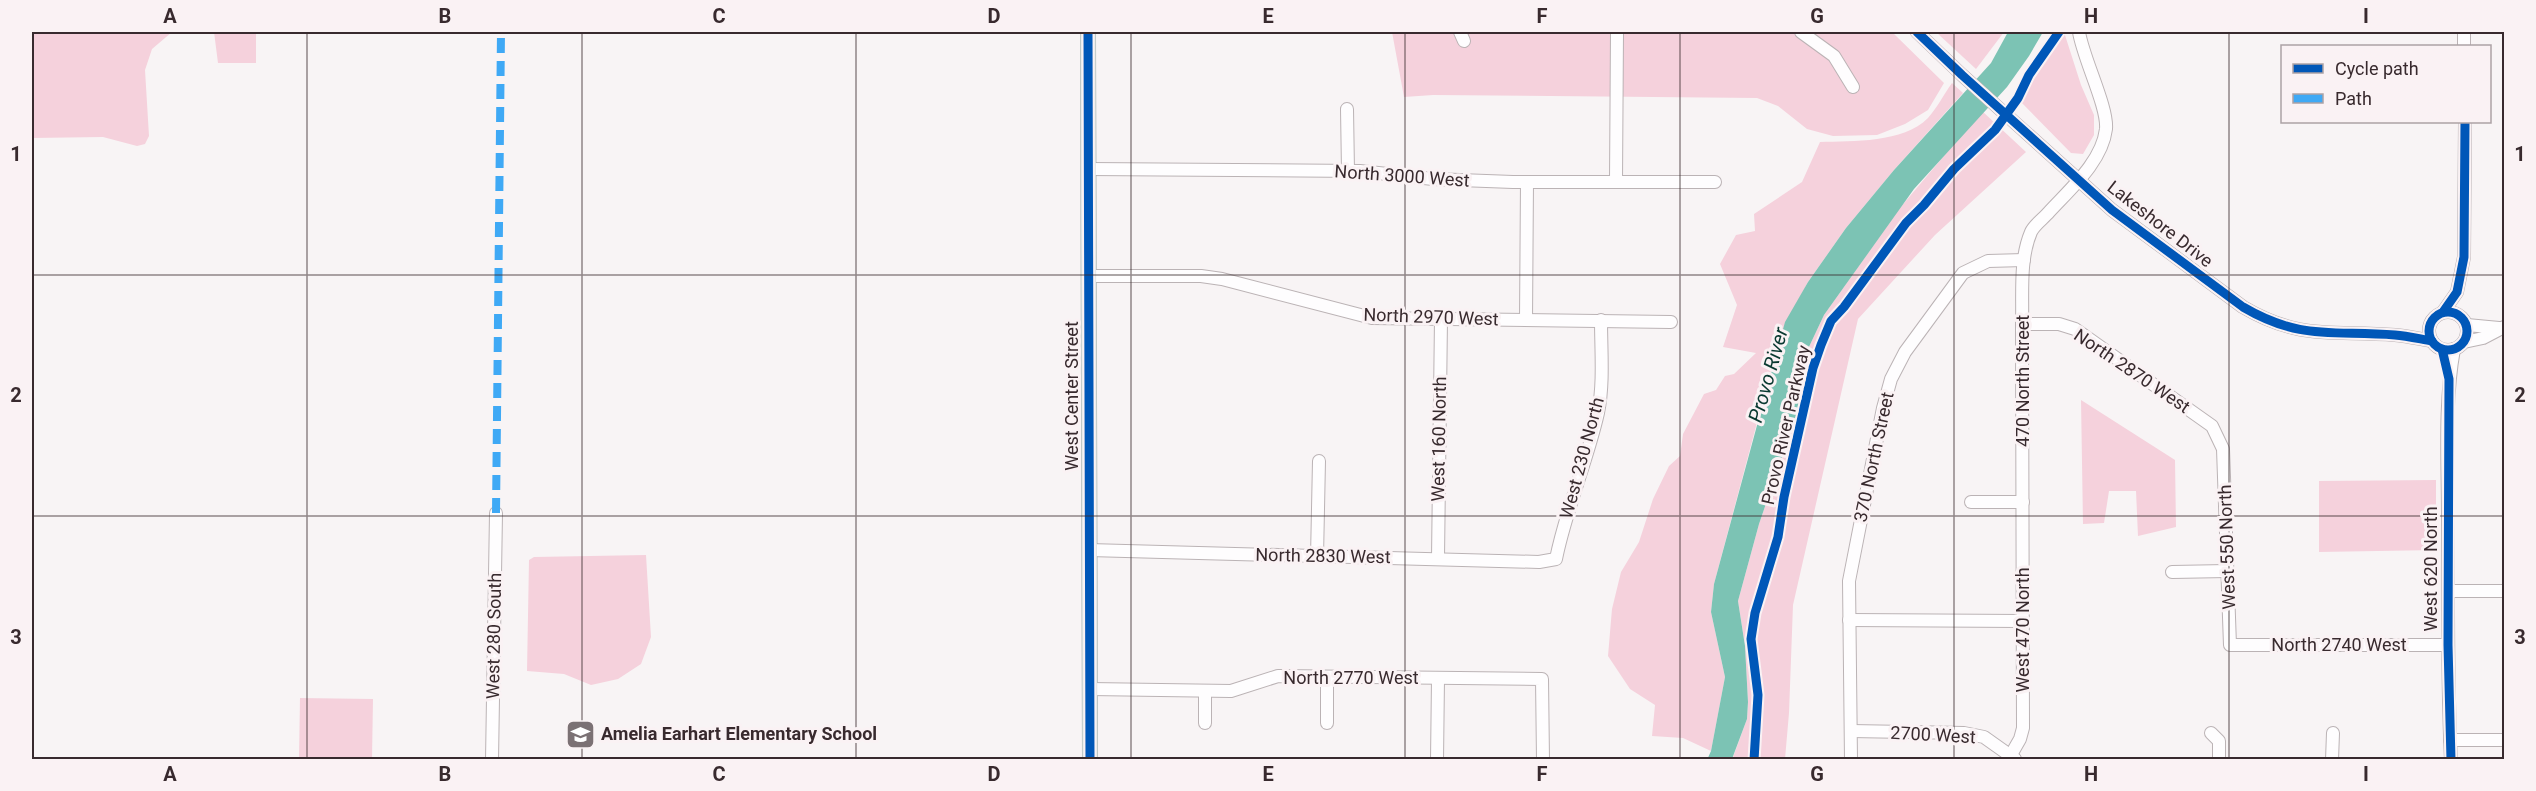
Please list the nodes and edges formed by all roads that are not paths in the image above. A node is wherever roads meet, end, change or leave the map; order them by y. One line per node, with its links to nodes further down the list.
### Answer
1 (1088, 32): 9 (main road, West Center Street)
2 (1617, 32): 11 (street)
3 (1801, 32): 6 (street)
4 (1917, 32): 12 (street, Lakeshore Drive)
5 (2079, 32): 12 (street)
6 (1853, 87)
7 (1347, 109): 10 (street)
8 (2465, 123): 17 (street)
9 (1088, 170): 10 (street, North 3000 West); 16 (main road, West Center Street)
10 (1348, 171): 13 (street, North 3000 West)
11 (1616, 180): 13 (street, North 3000 West); 14 (street, North 3000 West)
12 (2079, 180): 15 (street); 27 (street, Lakeshore Drive)
13 (1527, 182): 20 (street)
14 (1715, 182)
15 (2024, 260): 24 (street, 470 North Street); 43 (street, 370 North Street)
16 (1089, 276): 19 (street, North 2970 West); 35 (main road, West Center Street)
17 (2457, 292): 18 (street); 22 (street)
18 (2443, 312): 22 (street); 25 (street)
19 (1441, 319): 20 (street, North 2970 West); 37 (street, West 160 North)
20 (1526, 320): 21 (street, North 2970 West)
21 (1601, 320): 23 (street, North 2970 West); 38 (street, West 230 North)
22 (2463, 320): 26 (street); 29 (street)
23 (1671, 322)
24 (2022, 324): 30 (street, North 2870 West); 33 (street, 470 North Street)
25 (2430, 324): 27 (street, Lakeshore Drive); 28 (street)
26 (2502, 328): 29 (street)
27 (2396, 335): 28 (street, Lakeshore Drive)
28 (2432, 341): 29 (street)
29 (2453, 347): 41 (street, West 620 North)
30 (2223, 449): 39 (street, West 550 North)
31 (1319, 461): 36 (street)
32 (1971, 502): 33 (street)
33 (2023, 502): 44 (street, West 470 North)
34 (496, 513): 59 (street, West 280 South)
35 (1089, 550): 36 (street, North 2830 West); 49 (main road, West Center Street)
36 (1317, 557): 37 (street, North 2830 West)
37 (1438, 558): 38 (street, North 2830 West)
38 (1556, 559)
39 (2227, 571): 40 (street); 45 (street, West 550 North)
40 (2172, 572)
41 (2448, 591): 42 (street); 46 (street, West 620 North)
42 (2505, 591)
43 (1849, 620): 44 (street); 53 (street, 370 North Street)
44 (2023, 621): 58 (street, West 470 North)
45 (2230, 645): 46 (street, North 2740 West)
46 (2448, 645): 56 (street, West 620 North)
47 (1327, 677): 48 (street, North 2770 West); 50 (street, North 2770 West); 52 (street)
48 (1438, 679): 61 (street); 62 (street, North 2770 West)
49 (1090, 689): 50 (street, North 2770 West); 60 (main road, West Center Street)
50 (1205, 691): 51 (street)
51 (1205, 723)
52 (1327, 723)
53 (1851, 731): 58 (street, 2700 West); 63 (street, 370 North Street)
54 (2211, 733): 64 (street)
55 (2334, 733): 65 (street)
56 (2450, 740): 57 (street); 66 (street, West 620 North)
57 (2505, 741)
58 (2012, 758)
59 (492, 759)
60 (1090, 759)
61 (1437, 759)
62 (1543, 759)
63 (1851, 759)
64 (2219, 759)
65 (2332, 759)
66 (2451, 759)

